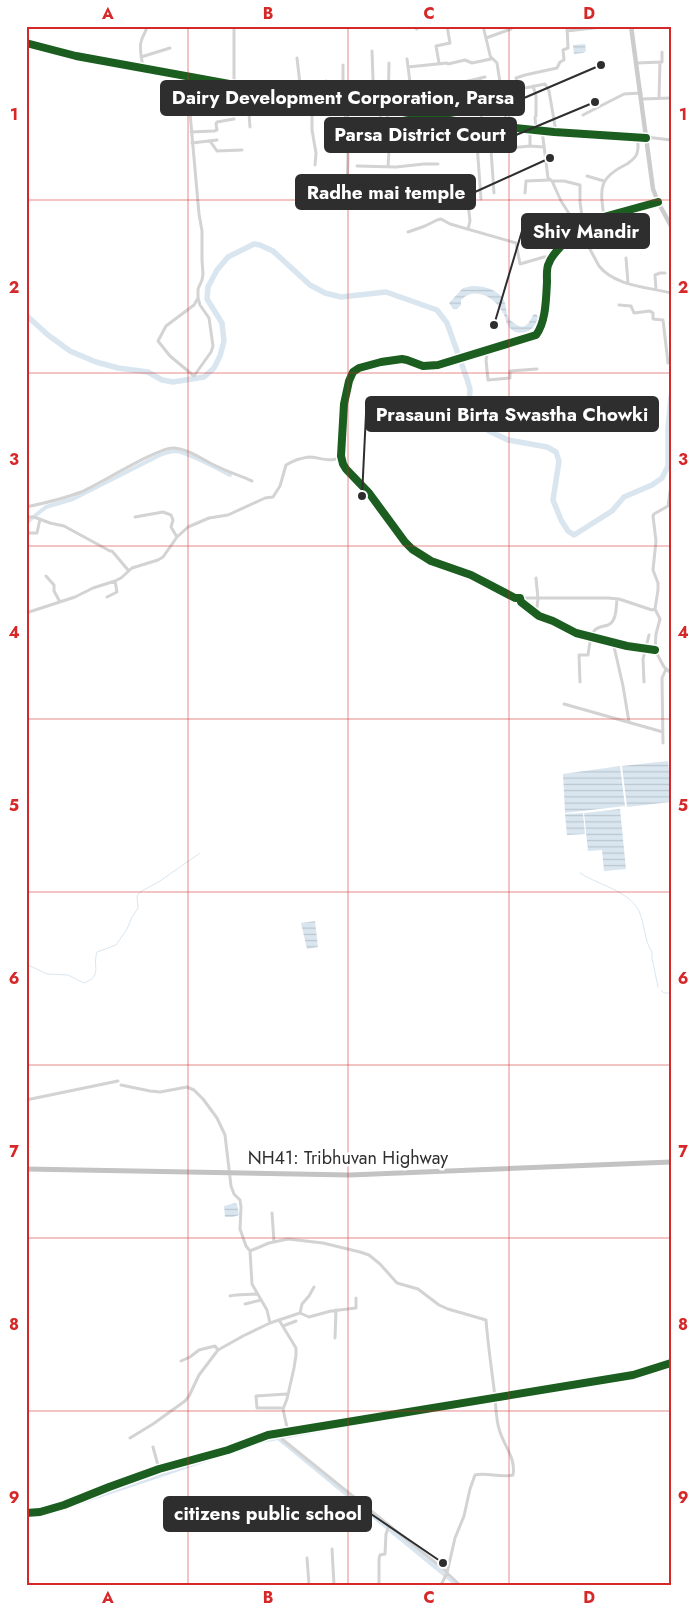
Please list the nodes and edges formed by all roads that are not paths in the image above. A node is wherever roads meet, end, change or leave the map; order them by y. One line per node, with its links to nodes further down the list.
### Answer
1 (147, 26): 16 (street)
2 (234, 26): 31 (street)
3 (447, 26): 22 (street)
4 (483, 26): 11 (street)
5 (567, 26): 10 (street)
6 (611, 26): 8 (street)
7 (631, 26): 23 (main road)
8 (592, 27): 10 (street)
9 (511, 29): 11 (street)
10 (567, 31): 35 (street)
11 (486, 38): 19 (street)
12 (26, 43): 26 (street)
13 (170, 48): 16 (street)
14 (372, 51): 48 (street)
15 (662, 52): 20 (street)
16 (141, 57): 26 (street)
17 (296, 58): 38 (street)
18 (407, 59): 25 (street)
19 (491, 59): 22 (street); 47 (street)
20 (660, 62): 23 (street); 39 (street)
21 (388, 63): 50 (street)
22 (439, 63): 25 (street)
23 (637, 64): 36 (main road)
24 (343, 65): 45 (street)
25 (408, 67): 52 (street)
26 (143, 68): 27 (street)
27 (188, 76): 31 (street); 65 (street)
28 (485, 77): 29 (street)
29 (480, 78): 46 (street); 59 (street)
30 (326, 80): 43 (street)
31 (234, 84): 32 (street)
32 (247, 86): 34 (street); 60 (street)
33 (533, 86): 35 (street); 63 (street); 66 (street)
34 (261, 89): 38 (street); 51 (street)
35 (520, 89): 47 (street)
36 (641, 93): 42 (main road); 53 (street)
37 (426, 94): 55 (street)
38 (299, 96): 41 (street)
39 (659, 98): 40 (street); 42 (street)
40 (671, 98)
41 (312, 99): 43 (street); 79 (street)
42 (642, 99): 68 (main road)
43 (328, 100): 45 (street)
44 (470, 101): 46 (street)
45 (344, 102): 48 (street); 85 (street)
46 (453, 105): 57 (street)
47 (504, 106): 61 (street)
48 (374, 108): 49 (street)
49 (380, 109): 50 (street); 75 (street)
50 (388, 110): 52 (street); 81 (street)
51 (258, 112)
52 (410, 114): 54 (street)
53 (582, 115)
54 (420, 116): 55 (street); 70 (street)
55 (429, 117): 57 (street)
56 (234, 120): 65 (street)
57 (454, 121): 58 (street)
58 (467, 123): 59 (street); 88 (street)
59 (482, 124): 61 (street)
60 (250, 126)
61 (506, 127): 62 (street)
62 (530, 129): 63 (street); 74 (street)
63 (536, 129): 64 (street)
64 (542, 130): 66 (street); 76 (street)
65 (191, 132): 73 (street)
66 (556, 132): 67 (street)
67 (637, 137): 68 (street); 84 (street)
68 (646, 137): 71 (street); 89 (main road)
69 (217, 140): 72 (street)
70 (405, 140)
71 (671, 140)
72 (210, 141): 73 (street); 77 (street)
73 (192, 142): 105 (street)
74 (530, 146): 76 (street); 86 (street)
75 (359, 147)
76 (544, 147): 83 (street)
77 (242, 150)
78 (438, 164): 81 (street)
79 (315, 165)
80 (357, 166): 81 (street)
81 (388, 167)
82 (587, 176): 84 (street)
83 (551, 181): 87 (street); 91 (street); 93 (street)
84 (604, 182): 92 (street)
85 (347, 191)
86 (494, 193)
87 (525, 193)
88 (481, 199)
89 (658, 202): 92 (street); 94 (main road)
90 (468, 203): 95 (street)
91 (570, 215): 96 (street); 98 (street)
92 (604, 217): 93 (street)
93 (583, 224): 96 (street)
94 (671, 226)
95 (468, 229): 97 (street); 99 (street)
96 (579, 229): 99 (street); 102 (street)
97 (408, 232)
98 (536, 232)
99 (552, 258): 107 (street)
100 (626, 258): 102 (street)
101 (665, 273): 103 (street)
102 (628, 283): 103 (street)
103 (656, 289): 104 (street)
104 (671, 293)
105 (198, 298): 105 (street)
106 (619, 305): 108 (street)
107 (488, 350): 109 (street); 110 (street)
108 (668, 363)
109 (537, 369)
110 (341, 456): 118 (street); 124 (street)
111 (252, 481): 113 (street)
112 (671, 485): 128 (street)
113 (26, 507)
114 (26, 517): 116 (street)
115 (135, 517): 118 (street)
116 (40, 519): 117 (street); 119 (street)
117 (26, 533)
118 (177, 537): 119 (street)
119 (128, 570): 122 (street)
120 (46, 576): 127 (street)
121 (536, 578): 125 (street)
122 (115, 582): 123 (street); 127 (street)
123 (107, 597)
124 (520, 598): 125 (street); 130 (street)
125 (538, 598): 126 (street); 130 (street)
126 (617, 599): 128 (street); 132 (street)
127 (60, 602): 129 (street)
128 (655, 608): 135 (street)
129 (26, 613)
130 (536, 614): 132 (street)
131 (649, 635): 134 (street)
132 (592, 636): 133 (street); 138 (street)
133 (613, 641): 134 (street); 141 (street)
134 (646, 648): 135 (street); 139 (street)
135 (655, 650): 136 (street)
136 (666, 669): 137 (street); 142 (street)
137 (671, 673)
138 (580, 682)
139 (644, 682)
140 (564, 704): 141 (street)
141 (629, 722): 142 (street)
142 (663, 732): 143 (street)
143 (664, 743)
144 (118, 1082): 146 (street)
145 (121, 1085): 149 (street)
146 (26, 1100)
147 (671, 1162): 149 (highway, NH41: Tribhuvan Highway)
148 (26, 1168): 149 (highway, NH41: Tribhuvan Highway)
149 (229, 1173): 152 (street)
150 (272, 1214): 151 (street)
151 (274, 1242): 152 (street); 170 (street)
152 (250, 1251): 154 (street)
153 (314, 1287): 160 (street)
154 (257, 1294): 155 (street); 157 (street)
155 (230, 1296)
156 (356, 1298): 159 (street)
157 (261, 1300): 158 (street); 163 (street)
158 (245, 1304)
159 (336, 1310): 160 (street); 165 (street)
160 (300, 1313): 161 (street)
161 (278, 1320): 163 (street); 164 (street)
162 (296, 1321): 164 (street)
163 (270, 1323): 166 (street)
164 (283, 1326): 169 (street)
165 (335, 1338)
166 (218, 1350): 167 (street); 173 (street)
167 (181, 1361)
168 (671, 1363): 170 (street)
169 (288, 1394): 171 (street); 172 (street)
170 (495, 1398): 172 (street); 181 (street)
171 (280, 1408)
172 (288, 1432): 176 (street)
173 (130, 1438)
174 (282, 1439): 178 (street)
175 (153, 1447): 176 (street)
176 (159, 1469): 177 (street)
177 (26, 1513)
178 (389, 1526): 181 (street); 184 (street)
179 (332, 1548): 183 (street)
180 (307, 1558): 182 (street)
181 (446, 1574): 185 (street); 186 (street)
182 (309, 1585)
183 (334, 1585)
184 (380, 1585)
185 (441, 1585)
186 (460, 1585)

